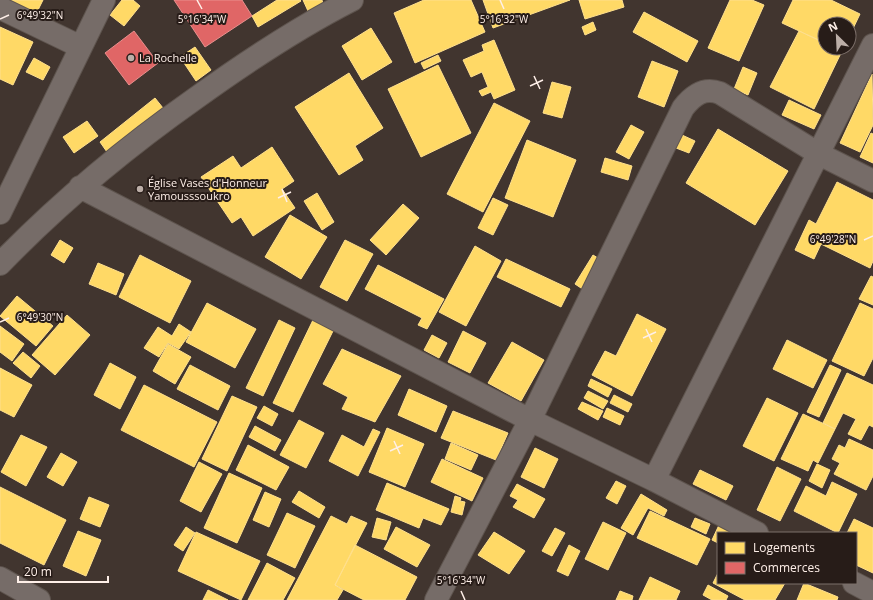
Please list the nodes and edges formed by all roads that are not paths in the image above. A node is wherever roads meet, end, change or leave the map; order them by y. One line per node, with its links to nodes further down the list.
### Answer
1 (104, 0): 5 (street)
2 (352, 0): 8 (street)
3 (0, 8): 5 (street)
4 (873, 45): 6 (street)
5 (81, 47): 9 (street)
6 (819, 154): 7 (street); 11 (street); 12 (street)
7 (873, 182)
8 (80, 187): 10 (street); 11 (street)
9 (0, 212)
10 (0, 264)
11 (530, 420): 12 (street); 18 (street)
12 (654, 480): 13 (street)
13 (755, 532)
14 (0, 578): 17 (street)
15 (856, 584): 16 (street)
16 (873, 593)
17 (39, 600)
18 (436, 600)

